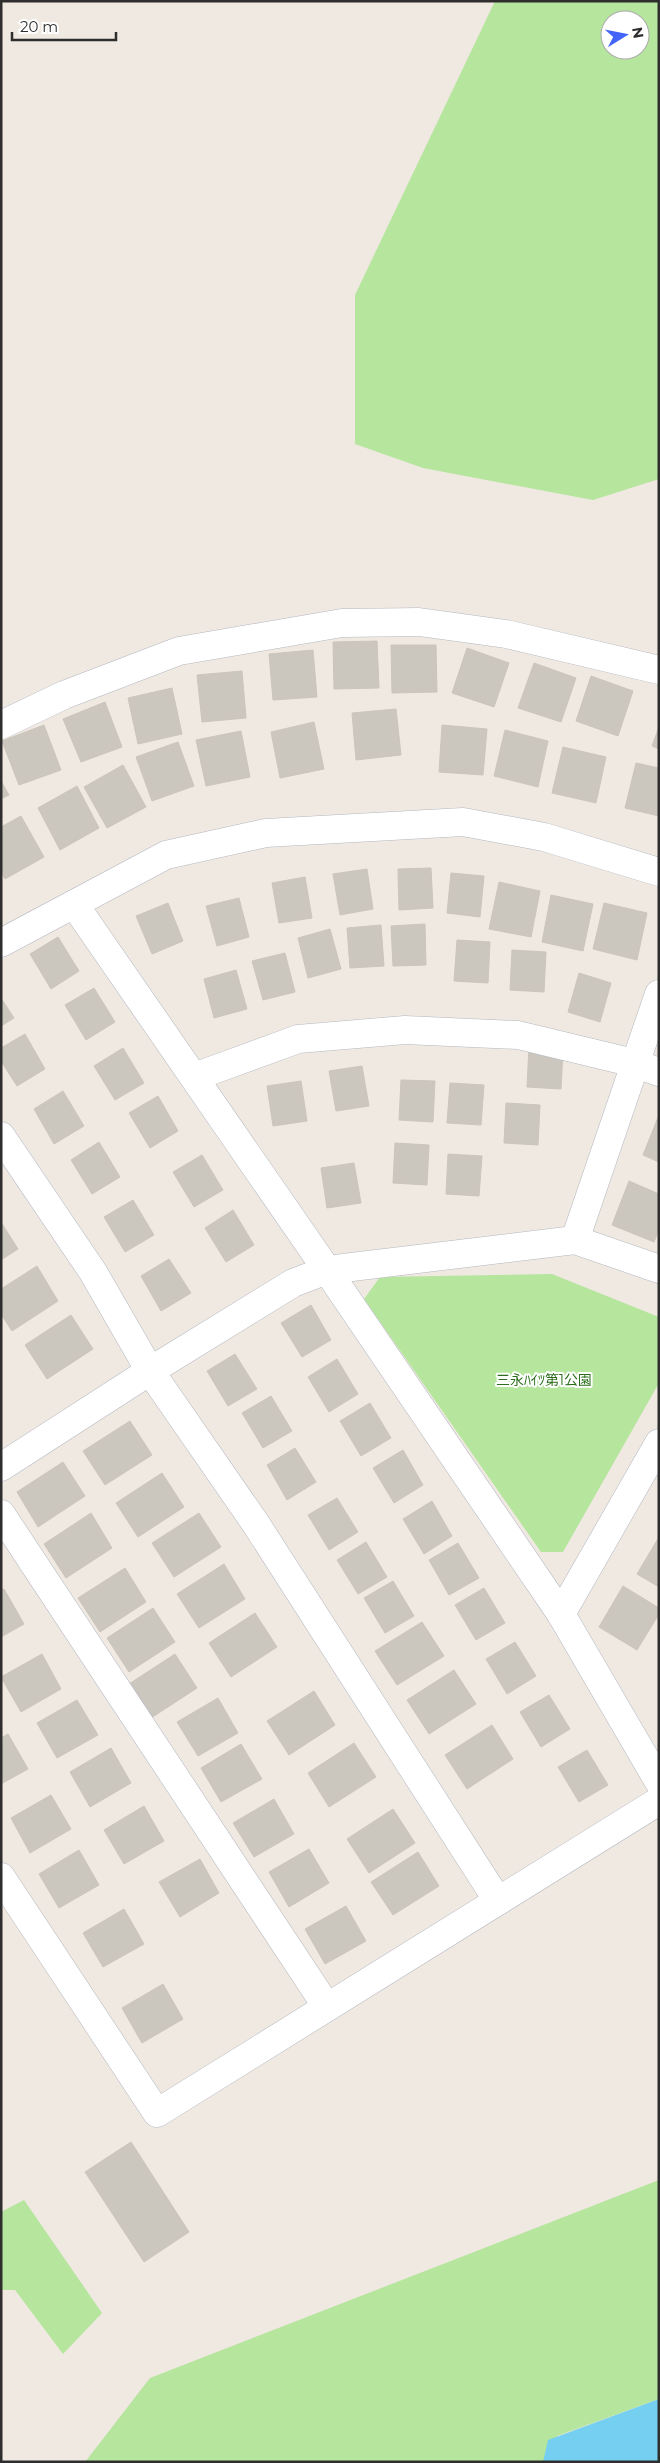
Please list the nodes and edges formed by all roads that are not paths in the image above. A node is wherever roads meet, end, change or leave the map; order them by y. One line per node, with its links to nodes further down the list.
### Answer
1 (659, 670): 2 (street)
2 (1, 725)
3 (659, 872): 4 (street)
4 (74, 904): 5 (street); 8 (street)
5 (1, 943)
6 (659, 994): 7 (street)
7 (647, 1067): 8 (street); 10 (street)
8 (194, 1077): 12 (street)
9 (1, 1136): 13 (street)
10 (574, 1240): 11 (street); 12 (street)
11 (659, 1269)
12 (327, 1270): 13 (street); 17 (street)
13 (150, 1371): 15 (street); 21 (street)
14 (659, 1443): 17 (street)
15 (1, 1467)
16 (1, 1514): 22 (street)
17 (561, 1614): 18 (street)
18 (659, 1782)
19 (659, 1801): 21 (street)
20 (1, 1877): 22 (street)
21 (498, 1900): 22 (street)
22 (327, 2007)

